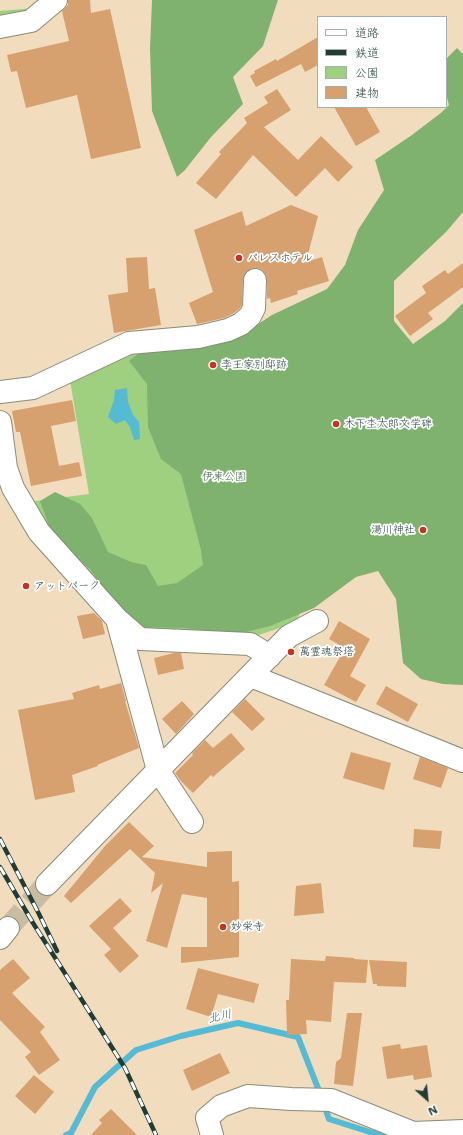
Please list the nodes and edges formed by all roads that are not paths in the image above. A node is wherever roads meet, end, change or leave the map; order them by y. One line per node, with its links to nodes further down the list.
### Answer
1 (56, 0): 2 (street)
2 (0, 27)
3 (256, 280): 4 (street)
4 (0, 392)
5 (0, 422): 6 (street)
6 (117, 619): 8 (street); 11 (street)
7 (317, 621): 8 (street)
8 (270, 656): 9 (street)
9 (251, 676): 10 (street); 11 (street)
10 (463, 761)
11 (158, 770): 12 (street); 13 (street)
12 (192, 822)
13 (47, 884)
14 (463, 1131): 15 (street)
15 (212, 1135)

